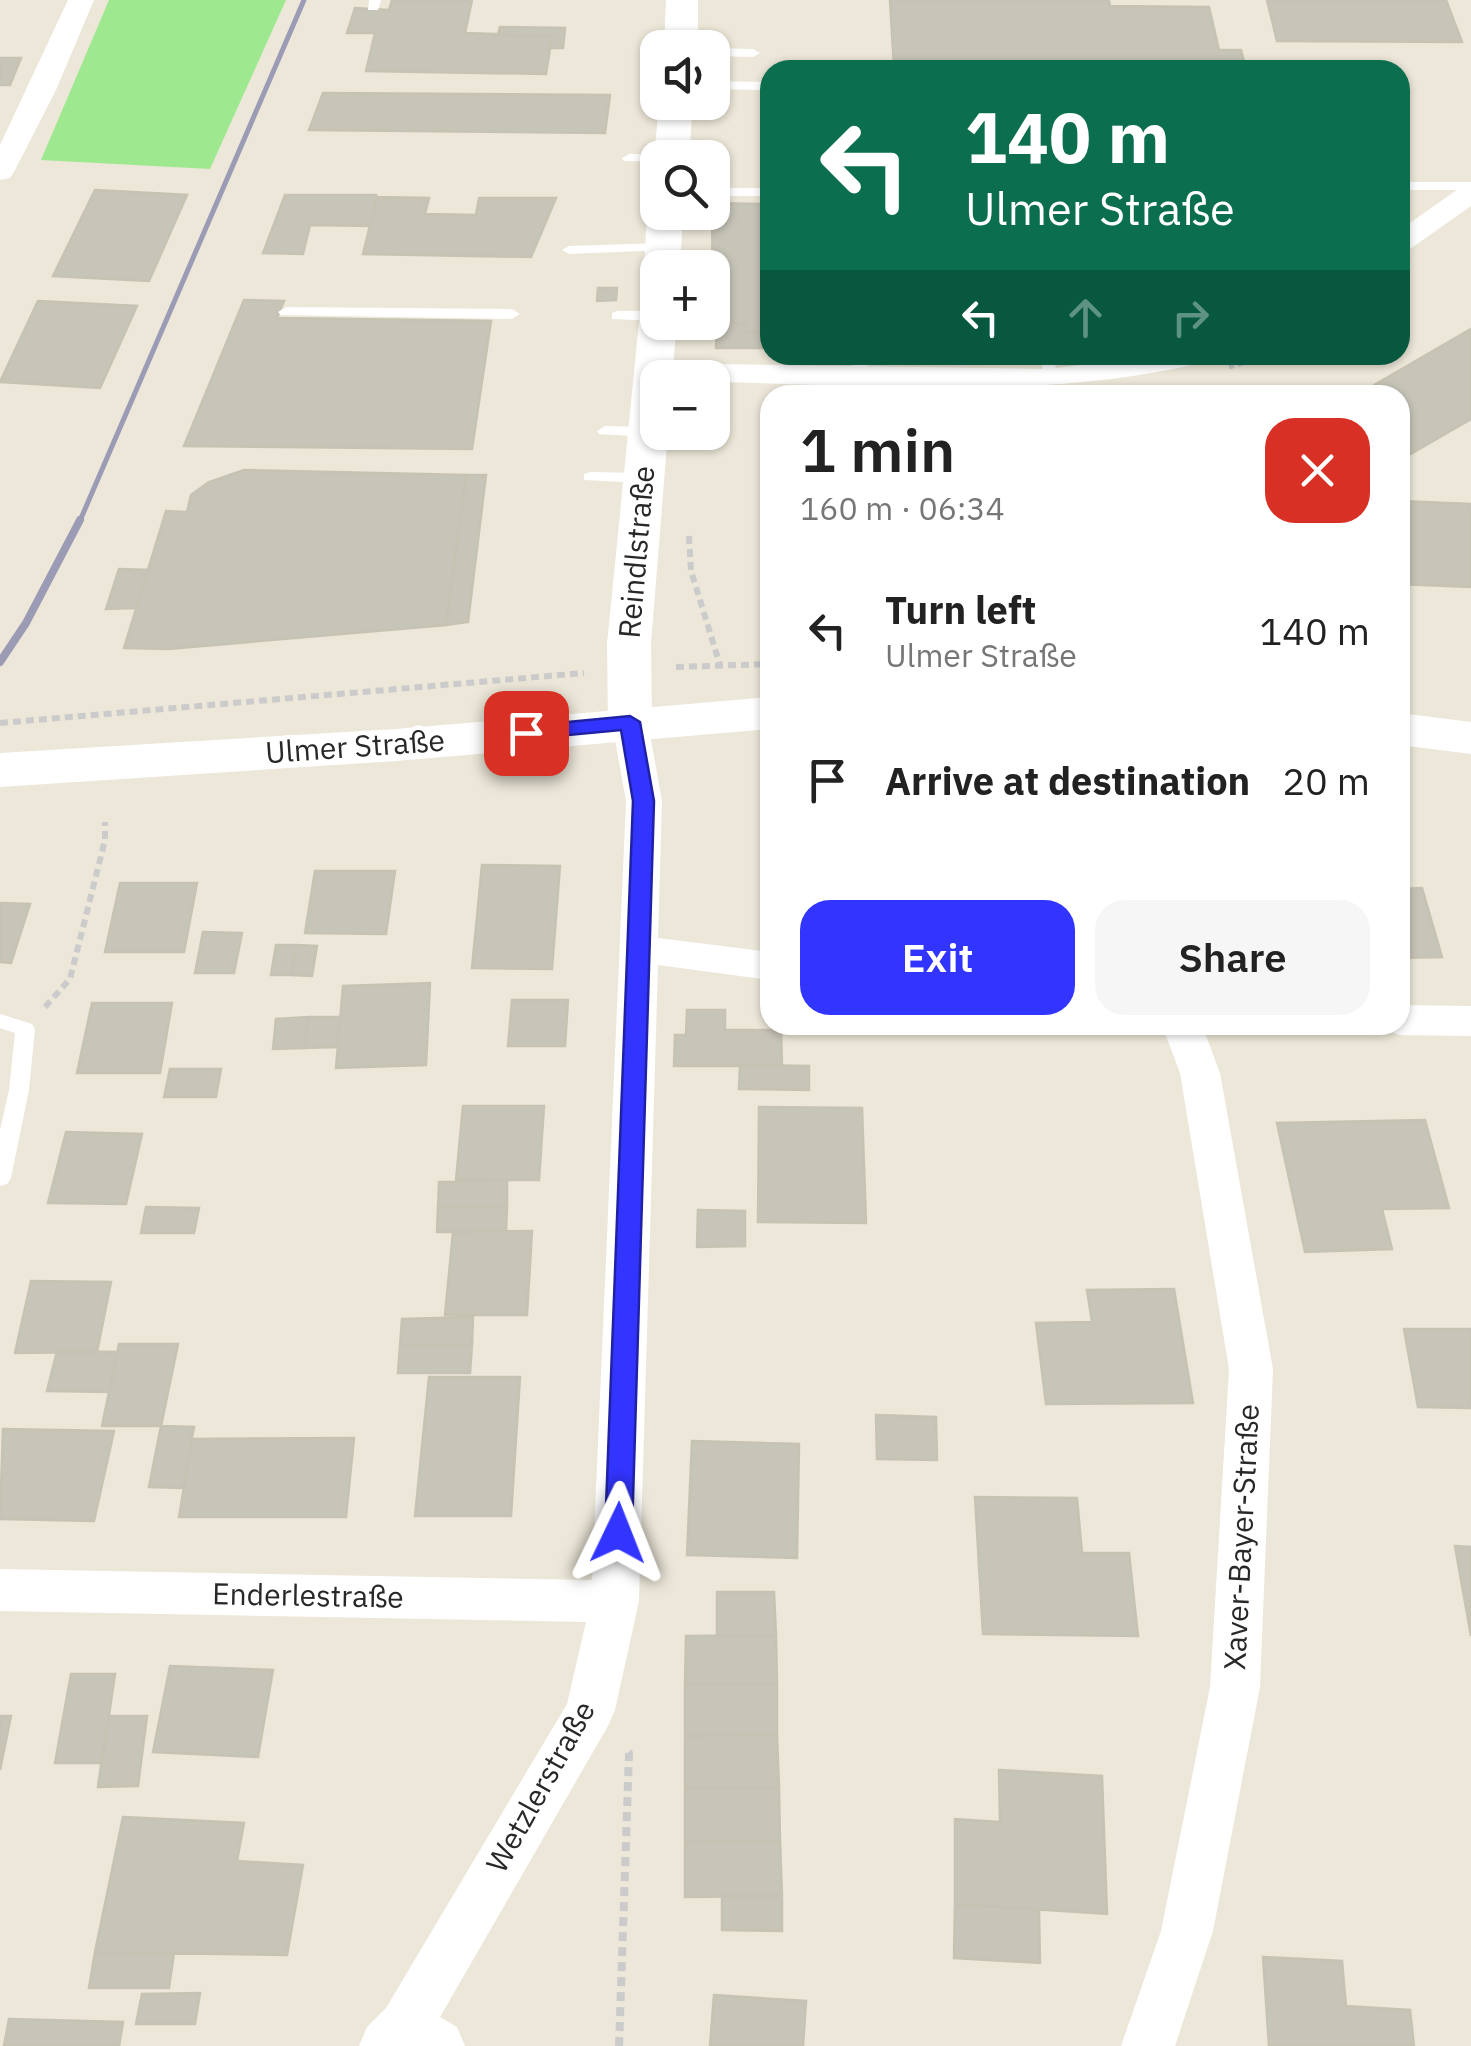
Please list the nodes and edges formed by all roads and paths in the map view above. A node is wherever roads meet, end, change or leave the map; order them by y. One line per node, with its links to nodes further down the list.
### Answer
1 (81, 0): 10 (street)
2 (682, 0): 3 (street)
3 (681, 30)
4 (730, 52): 5 (lane)
5 (753, 53)
6 (730, 85): 7 (lane)
7 (760, 86)
8 (629, 158): 9 (lane)
9 (640, 158)
10 (1, 169)
11 (1410, 187): 12 (lane)
12 (1471, 190): 15 (street)
13 (730, 192): 14 (lane)
14 (760, 192)
15 (1410, 236)
16 (663, 242): 17 (lane)
17 (569, 250)
18 (286, 312): 19 (lane)
19 (512, 314)
20 (616, 316): 21 (lane)
21 (640, 318)
22 (1049, 366): 24 (street)
23 (730, 373): 24 (street)
24 (860, 376)
25 (606, 431): 26 (lane)
26 (640, 432)
27 (646, 450): 29 (street, Reindlstraße)
28 (590, 478): 29 (lane)
29 (644, 478): 33 (street, Reindlstraße)
30 (689, 532): 32 (path)
31 (760, 664): 32 (path)
32 (720, 665): 33 (path)
33 (627, 670): 35 (street, Reindlstraße); 36 (path)
34 (760, 714): 35 (main road, Ulmer Straße)
35 (630, 722): 39 (main road, Ulmer Straße); 41 (street, Wetzlerstraße)
36 (0, 723)
37 (1410, 730): 38 (main road)
38 (1471, 738)
39 (0, 770)
40 (105, 822): 46 (path)
41 (640, 950): 42 (street); 50 (street, Wetzlerstraße)
42 (760, 965)
43 (1410, 1020): 45 (street)
44 (0, 1021): 46 (lane)
45 (1471, 1021)
46 (26, 1030): 48 (lane)
47 (1186, 1035): 54 (street, Xaver-Bayer-Straße)
48 (0, 1178)
49 (0, 1590): 50 (street, Enderlestraße)
50 (616, 1602): 51 (street, Wetzlerstraße)
51 (590, 1710): 52 (street, Wetzlerstraße); 53 (path)
52 (410, 2040)
53 (619, 2046)
54 (1148, 2046)

